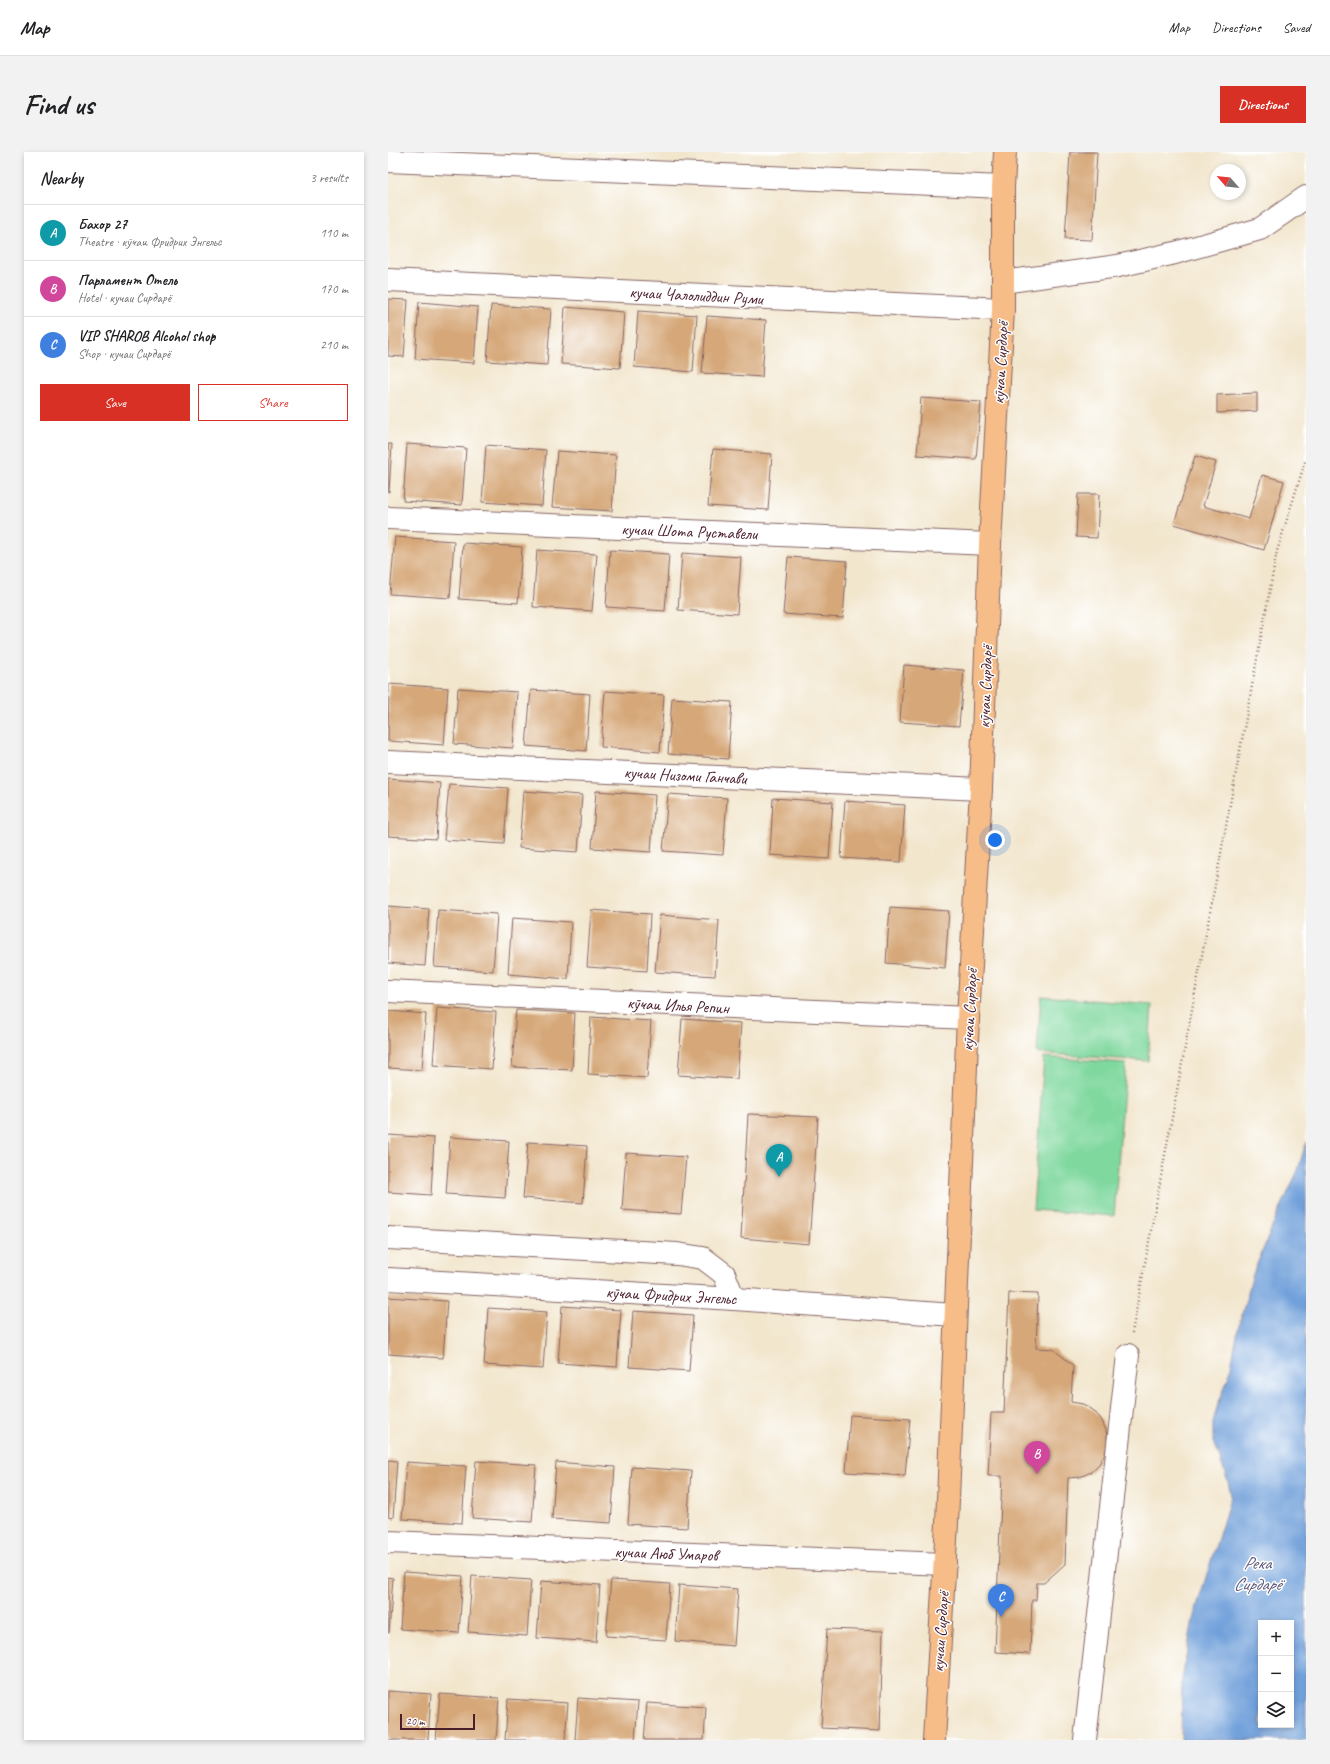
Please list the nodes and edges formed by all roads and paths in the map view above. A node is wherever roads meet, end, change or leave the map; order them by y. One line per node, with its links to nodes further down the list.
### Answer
1 (1005, 152): 3 (main road, кӯчаи Сирдарё)
2 (388, 161): 3 (street)
3 (1003, 187): 6 (main road, кӯчаи Сирдарё)
4 (1306, 197): 6 (street)
5 (388, 280): 7 (street, кучаи Чалолиддин Руми)
6 (1003, 282): 7 (main road, кӯчаи Сирдарё)
7 (1003, 309): 10 (main road, кӯчаи Сирдарё)
8 (1306, 459): 19 (path)
9 (388, 518): 10 (street, кучаи Шота Руставели)
10 (990, 544): 12 (main road, кӯчаи Сирдарё)
11 (388, 762): 12 (street, кучаи Низоми Ганчави)
12 (981, 789): 14 (main road, кӯчаи Сирдарё)
13 (388, 992): 14 (street, кӯчаи Илья Репин)
14 (968, 1018): 18 (main road, кӯчаи Сирдарё)
15 (388, 1238): 17 (street)
16 (388, 1279): 17 (street, кӯчаи Фридрих Энгельс)
17 (734, 1299): 18 (street, кӯчаи Фридрих Энгельс)
18 (954, 1315): 21 (main road, кучаи Сирдарё)
19 (1128, 1355): 23 (street)
20 (388, 1542): 21 (street, кучаи Аюб Умаров)
21 (944, 1564): 22 (main road, кучаи Сирдарё)
22 (934, 1740)
23 (1085, 1740)

